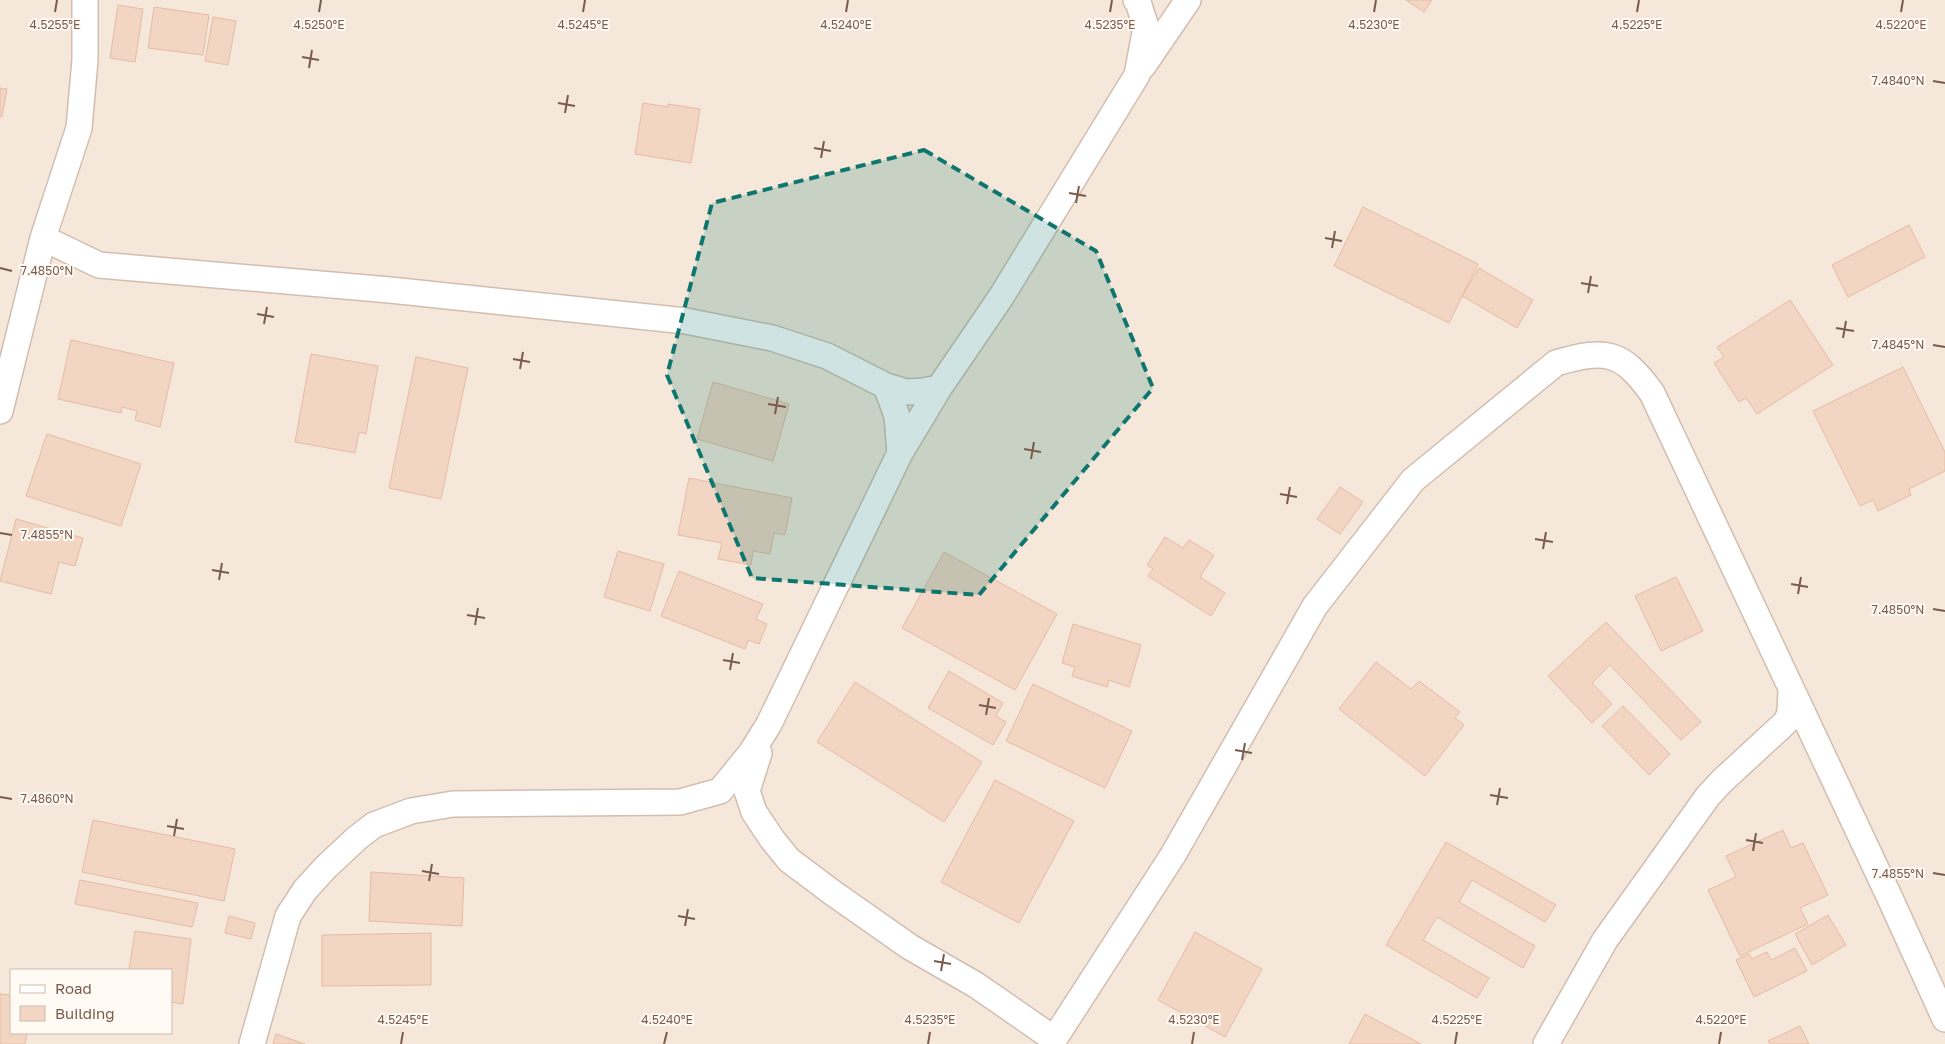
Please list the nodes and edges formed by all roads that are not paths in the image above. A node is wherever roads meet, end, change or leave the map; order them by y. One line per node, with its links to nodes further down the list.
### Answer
1 (84, 0): 5 (street)
2 (1136, 0): 4 (street)
3 (1188, 0): 4 (street)
4 (1137, 75): 7 (street)
5 (43, 238): 6 (street); 8 (street)
6 (886, 386): 7 (street); 9 (street)
7 (939, 388): 9 (street)
8 (0, 411)
9 (900, 453): 11 (street)
10 (1791, 690): 12 (street); 13 (street); 15 (street)
11 (769, 724): 13 (street); 14 (street)
12 (1945, 1019)
13 (1052, 1041)
14 (252, 1044)
15 (1546, 1044)

